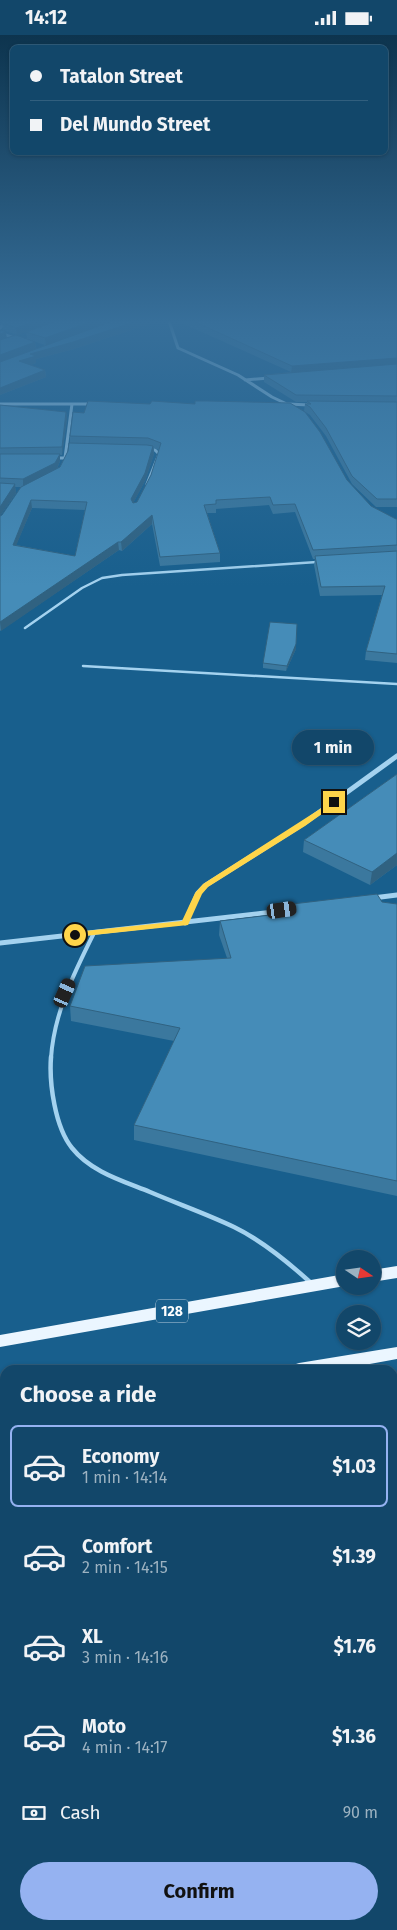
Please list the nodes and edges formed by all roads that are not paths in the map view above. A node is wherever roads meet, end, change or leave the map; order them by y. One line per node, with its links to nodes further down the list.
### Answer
1 (71, 409): 2 (street)
2 (66, 447): 3 (street); 6 (street)
3 (75, 447)
4 (139, 449): 8 (street)
5 (50, 458): 6 (street)
6 (65, 458): 7 (lane)
7 (61, 465)
8 (145, 489)
9 (318, 562): 10 (lane)
10 (25, 628)
11 (83, 665): 12 (lane)
12 (397, 684)
13 (397, 756): 17 (street)
14 (397, 895): 15 (street)
15 (368, 899)
16 (282, 910): 17 (street)
17 (185, 923): 18 (street)
18 (94, 933): 19 (street); 23 (lane)
19 (0, 943)
20 (397, 1271): 21 (main road)
21 (381, 1274)
22 (336, 1281): 23 (main road, 128)
23 (314, 1285): 24 (main road, 128)
24 (0, 1341)
25 (397, 1353): 26 (main road)
26 (329, 1365)

